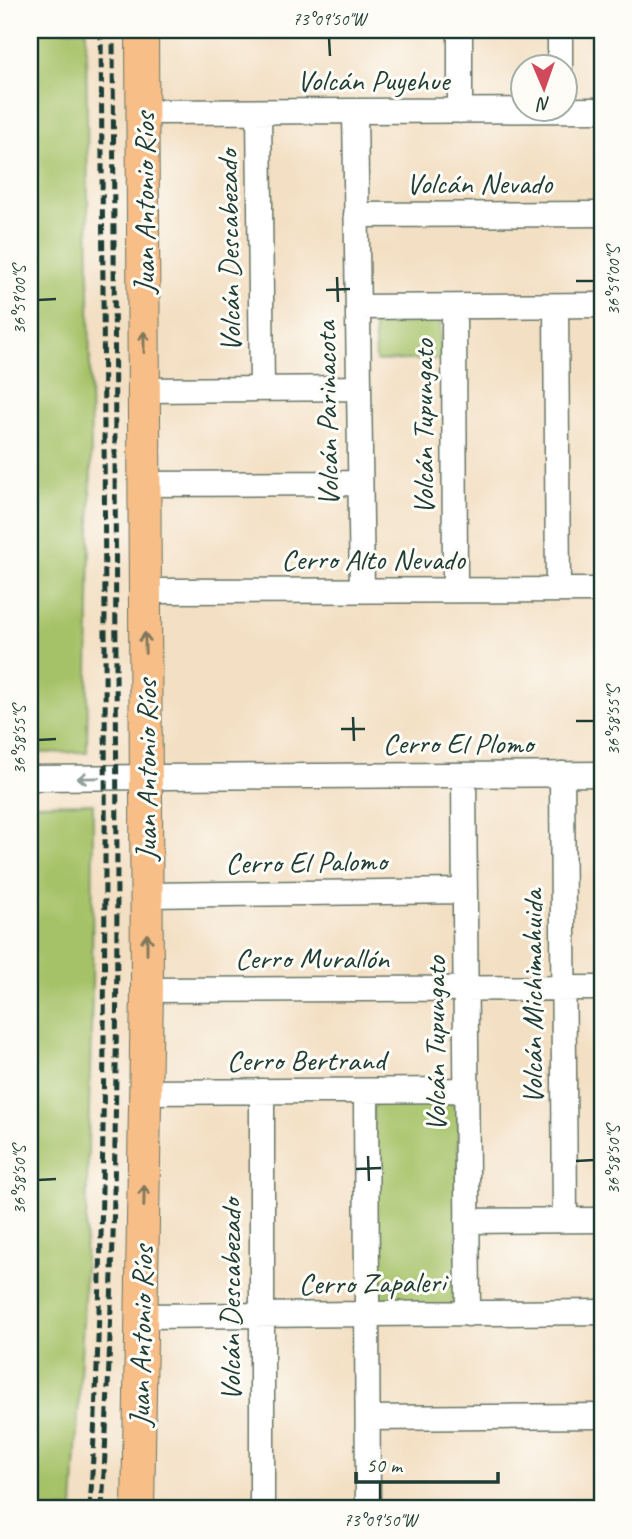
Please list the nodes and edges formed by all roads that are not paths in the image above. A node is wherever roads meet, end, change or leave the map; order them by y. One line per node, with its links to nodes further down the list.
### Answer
1 (142, 30): 10 (main road, Juan Antonio Ríos)
2 (460, 30): 9 (street)
3 (560, 30): 4 (street)
4 (560, 52)
5 (580, 109): 7 (street, Volcán Puyehue)
6 (510, 110): 9 (street, Volcán Puyehue)
7 (602, 110)
8 (355, 111): 9 (street, Volcán Puyehue); 11 (street, Volcán Puyehue); 13 (street, Volcán Parinacota)
9 (460, 111)
10 (143, 112): 11 (street, Volcán Puyehue); 20 (main road, Juan Antonio Ríos, one-way to 10)
11 (259, 112): 19 (street, Volcán Descabezado)
12 (602, 214): 13 (street, Volcán Nevado)
13 (356, 215): 16 (street, Volcán Parinacota)
14 (602, 305): 15 (street)
15 (556, 306): 17 (street); 25 (street)
16 (358, 307): 17 (street); 18 (street, Volcán Parinacota)
17 (454, 307): 24 (street, Volcán Tupungato)
18 (359, 388): 19 (street); 22 (street, Volcán Parinacota)
19 (262, 389): 20 (street)
20 (144, 390): 21 (main road, Juan Antonio Ríos)
21 (144, 484): 22 (street); 27 (main road, Juan Antonio Ríos)
22 (360, 484): 23 (street, Volcán Parinacota)
23 (362, 590): 24 (street, Cerro Alto Nevado); 27 (street, Cerro Alto Nevado)
24 (455, 590): 25 (street, Cerro Alto Nevado)
25 (558, 590): 26 (street, Cerro Alto Nevado)
26 (602, 590)
27 (145, 591): 31 (main road, Juan Antonio Ríos, one-way to 27)
28 (562, 774): 29 (street, Cerro El Plomo); 30 (street, Cerro El Plomo); 36 (street, Volcán Michimahuida)
29 (602, 774)
30 (464, 775): 31 (street, Cerro El Plomo); 33 (street, Volcán Tupungato)
31 (146, 777): 32 (street, Cerro El Plomo, one-way to 32); 34 (main road, Juan Antonio Ríos)
32 (30, 778)
33 (465, 891): 34 (street, Cerro El Palomo); 35 (street, Volcán Tupungato)
34 (147, 895): 38 (main road, Juan Antonio Ríos, one-way to 34)
35 (466, 988): 36 (street, Cerro Murallón); 38 (street, Cerro Murallón); 39 (street, Volcán Tupungato)
36 (563, 988): 37 (street, Cerro Murallón); 43 (street, Volcán Michimahuida)
37 (602, 988)
38 (147, 990): 42 (main road, Juan Antonio Ríos)
39 (466, 1090): 41 (street, Cerro Bertrand); 45 (street, Volcán Tupungato)
40 (262, 1091): 41 (street, Cerro Bertrand); 42 (street, Cerro Bertrand); 50 (street, Volcán Descabezado)
41 (366, 1091): 48 (street)
42 (146, 1092): 49 (main road, Juan Antonio Ríos, one-way to 42)
43 (565, 1220): 44 (street); 45 (street)
44 (602, 1220)
45 (467, 1221): 47 (street, Volcán Tupungato)
46 (602, 1312): 47 (street, Cerro Zapaleri)
47 (468, 1314): 48 (street, Cerro Zapaleri)
48 (367, 1315): 50 (street, Cerro Zapaleri); 52 (street)
49 (142, 1316): 50 (street, Cerro Zapaleri); 53 (main road, Juan Antonio Ríos)
50 (262, 1316): 54 (street, Volcán Descabezado)
51 (602, 1416): 52 (street)
52 (368, 1418): 55 (street)
53 (138, 1509)
54 (262, 1509)
55 (368, 1509)

